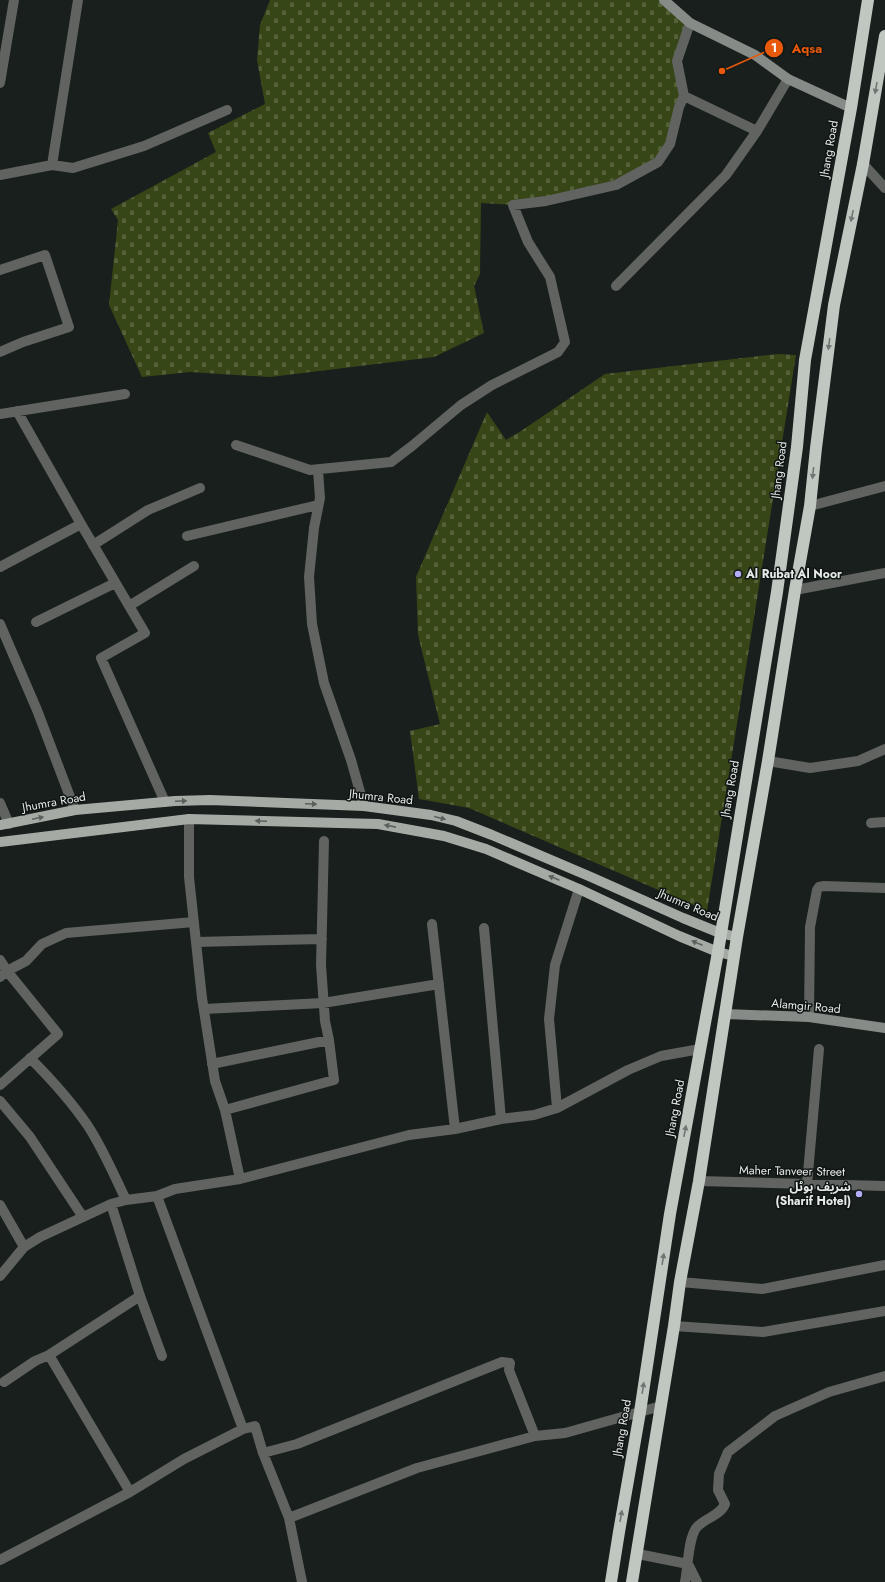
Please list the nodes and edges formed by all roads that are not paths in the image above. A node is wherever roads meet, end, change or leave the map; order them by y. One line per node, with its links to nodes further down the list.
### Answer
1 (14, 0): 9 (street)
2 (78, 0): 15 (street)
3 (664, 0): 5 (street)
4 (868, 0): 11 (highway, Jhang Road)
5 (690, 23): 8 (street); 10 (street)
6 (885, 36): 7 (highway)
7 (883, 62): 14 (highway, one-way to 14)
8 (788, 79): 11 (street); 13 (street)
9 (0, 83)
10 (684, 96): 13 (street); 27 (street)
11 (851, 108): 25 (highway, Jhang Road)
12 (227, 110): 15 (street)
13 (757, 131): 19 (street)
14 (863, 164): 17 (street); 26 (highway, one-way to 26)
15 (52, 165): 16 (street)
16 (0, 175)
17 (885, 188)
18 (0, 270): 20 (street)
19 (616, 286)
20 (0, 352)
21 (125, 394): 22 (street)
22 (17, 411): 23 (street); 32 (street)
23 (0, 414)
24 (236, 445): 27 (street)
25 (797, 447): 26 (highway); 60 (highway, Jhang Road)
26 (816, 448): 31 (highway, one-way to 31)
27 (318, 470): 30 (street)
28 (885, 486): 31 (street)
29 (200, 488): 34 (street)
30 (318, 505): 33 (street); 47 (street)
31 (810, 506): 39 (highway)
32 (81, 524): 34 (street); 36 (street)
33 (187, 536)
34 (93, 545): 38 (street)
35 (194, 566): 40 (street)
36 (0, 567)
37 (885, 573): 39 (street)
38 (115, 583): 40 (street); 41 (street)
39 (795, 590): 44 (highway)
40 (129, 606): 46 (street)
41 (36, 622)
42 (0, 624): 48 (street)
43 (885, 749): 44 (street)
44 (768, 761): 61 (highway)
45 (0, 802): 52 (street)
46 (165, 802): 47 (main road, Jhumra Road, one-way to 47); 48 (main road, Jhumra Road)
47 (364, 806): 60 (main road, Jhumra Road, one-way to 60)
48 (76, 810): 52 (main road, Jhumra Road, one-way to 48)
49 (189, 819): 54 (main road); 56 (main road, one-way to 49); 57 (street)
50 (885, 822): 51 (street)
51 (871, 823)
52 (5, 824)
53 (324, 841): 62 (street)
54 (0, 842)
55 (885, 888): 72 (street)
56 (579, 889): 64 (main road, one-way to 56); 81 (street)
57 (194, 922): 63 (street); 67 (street)
58 (432, 924): 68 (street)
59 (484, 928): 83 (street)
60 (720, 933): 61 (main road, Jhumra Road); 64 (highway, Jhang Road)
61 (737, 937): 65 (highway)
62 (322, 939): 63 (street); 69 (street)
63 (196, 942): 70 (street)
64 (718, 952): 65 (main road); 75 (highway, Jhang Road)
65 (734, 956): 71 (highway)
66 (0, 960): 67 (street)
67 (4, 974): 77 (street)
68 (439, 984): 69 (street); 84 (street)
69 (323, 1003): 70 (street); 74 (street)
70 (204, 1009): 78 (street)
71 (725, 1014): 72 (street, Alamgir Road); 86 (highway)
72 (809, 1017): 73 (street, Alamgir Road)
73 (885, 1028)
74 (329, 1040): 78 (street); 82 (street)
75 (700, 1049): 81 (street); 106 (highway, Jhang Road, one-way to 75)
76 (819, 1049): 87 (street)
77 (30, 1058): 79 (street); 90 (street)
78 (212, 1064): 82 (street)
79 (0, 1085)
80 (0, 1101): 93 (street)
81 (557, 1108): 83 (street)
82 (225, 1110): 85 (street)
83 (501, 1119): 84 (street)
84 (455, 1129): 85 (street)
85 (240, 1179): 89 (street)
86 (699, 1181): 87 (street, Maher Tanveer Street); 97 (highway)
87 (807, 1184): 88 (street, Maher Tanveer Street)
88 (885, 1186)
89 (157, 1196): 90 (street); 107 (street)
90 (126, 1200): 91 (street)
91 (111, 1204): 93 (street); 98 (street)
92 (0, 1205): 94 (street)
93 (83, 1217): 94 (street)
94 (24, 1247): 96 (street)
95 (885, 1265): 97 (street)
96 (0, 1276)
97 (680, 1282): 100 (highway)
98 (140, 1296): 101 (street); 102 (street)
99 (885, 1311): 100 (street)
100 (674, 1326): 105 (highway)
101 (49, 1355): 104 (street); 110 (street)
102 (162, 1356)
103 (885, 1376): 116 (street)
104 (4, 1382)
105 (661, 1406): 106 (street); 113 (highway)
106 (640, 1412): 108 (street); 112 (highway, Jhang Road, one-way to 106)
107 (243, 1429): 109 (street); 110 (street)
108 (535, 1436): 109 (street); 111 (street)
109 (264, 1453): 111 (street)
110 (130, 1492): 115 (street)
111 (288, 1518): 117 (street)
112 (618, 1532): 113 (highway); 118 (highway, Jhang Road)
113 (639, 1537): 114 (highway)
114 (638, 1554): 116 (street); 119 (highway)
115 (0, 1560)
116 (688, 1564): 120 (street); 121 (street)
117 (302, 1582)
118 (611, 1582)
119 (632, 1582)
120 (685, 1582)
121 (697, 1582)

